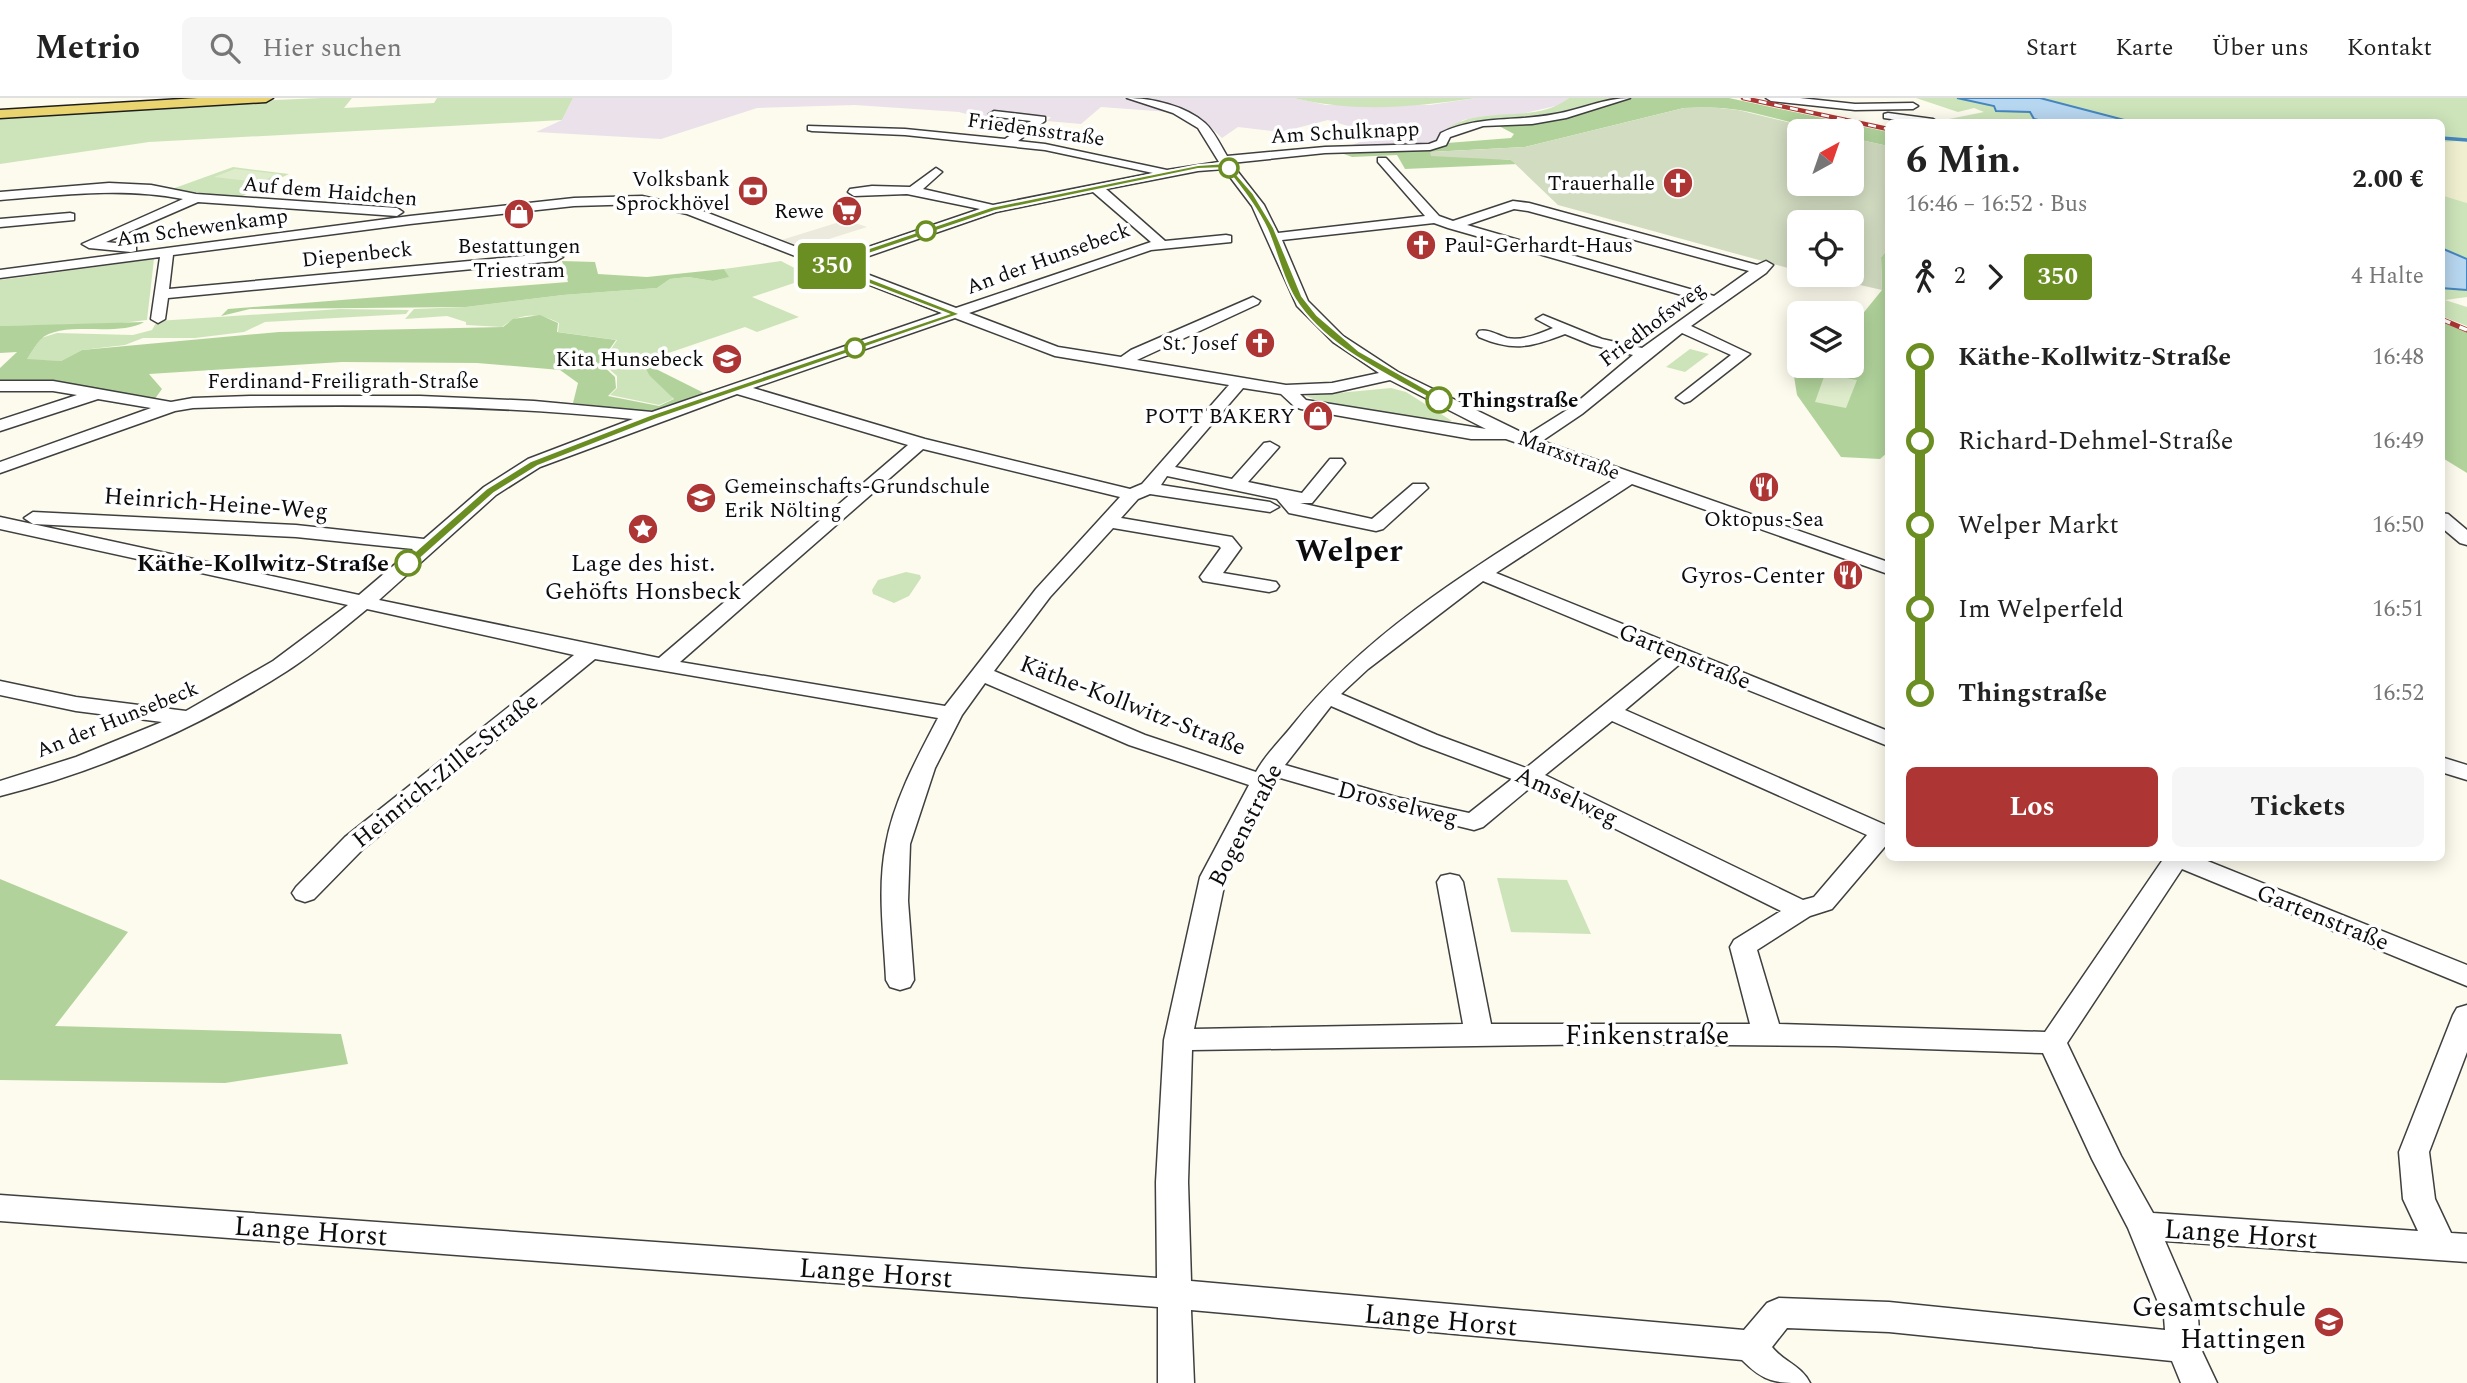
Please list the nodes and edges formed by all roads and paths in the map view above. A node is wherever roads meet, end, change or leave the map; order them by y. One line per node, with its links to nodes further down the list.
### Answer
1 (198, 98): 8 (main road)
2 (266, 98): 8 (main road)
3 (1132, 98): 14 (street, Marxstraße)
4 (1626, 98): 14 (street, Am Schulknapp)
5 (1771, 98): 6 (street)
6 (1826, 105): 7 (street); 10 (street)
7 (1913, 106)
8 (0, 112)
9 (994, 114): 12 (street)
10 (1914, 119)
11 (812, 128): 12 (street, Friedensstraße)
12 (1009, 142): 16 (street, Friedensstraße)
13 (1382, 160): 26 (street)
14 (1225, 163): 16 (street, Am Schulknapp); 30 (street, Marxstraße)
15 (936, 173): 18 (street)
16 (1169, 173): 17 (street)
17 (1095, 188): 24 (street); 32 (street)
18 (915, 190): 20 (street); 24 (street)
19 (1504, 190): 23 (street)
20 (854, 192)
21 (0, 196): 22 (street, Auf dem Haidchen)
22 (196, 198): 27 (street, Auf dem Haidchen); 33 (street)
23 (1513, 205): 29 (street); 42 (street, Friedhofsweg)
24 (993, 209): 38 (street)
25 (70, 217): 28 (street)
26 (1434, 219): 29 (street); 30 (street)
27 (410, 220): 34 (street, Am Schewenkamp); 38 (street, Auf dem Haidchen)
28 (0, 223)
29 (1453, 225): 42 (street)
30 (1274, 237): 51 (street, Marxstraße)
31 (1226, 239): 32 (street, An der Hunsebeck)
32 (1160, 243): 43 (street, An der Hunsebeck)
33 (89, 244): 35 (street); 37 (street)
34 (167, 253): 35 (street, Am Schewenkamp); 40 (street)
35 (152, 255): 39 (street, Am Schewenkamp)
36 (556, 257): 40 (street, Diepenbeck)
37 (50, 260)
38 (828, 265): 43 (street)
39 (0, 274)
40 (162, 294): 44 (street)
41 (1253, 301): 50 (street)
42 (1717, 301): 46 (street, Friedhofsweg)
43 (956, 314): 50 (street); 54 (street, An der Hunsebeck)
44 (158, 319)
45 (1543, 319): 47 (street)
46 (1681, 327): 49 (street, Friedhofsweg); 57 (street)
47 (1564, 329): 48 (street); 49 (street)
48 (1484, 334)
49 (1645, 353): 62 (street, Friedhofsweg)
50 (1122, 364): 52 (street)
51 (1392, 375): 55 (street); 61 (street, Marxstraße)
52 (1238, 384): 55 (street); 67 (street)
53 (0, 386): 56 (street)
54 (736, 388): 59 (street, An der Hunsebeck); 63 (street)
55 (1286, 390): 61 (street)
56 (96, 393): 58 (street); 60 (street)
57 (1684, 398)
58 (172, 407): 59 (street, Ferdinand-Freiligrath-Straße); 66 (street, Ferdinand-Freiligrath-Straße)
59 (654, 417): 77 (street, An der Hunsebeck)
60 (0, 426)
61 (1510, 435): 62 (street, Marxstraße)
62 (1529, 442): 68 (street, Marxstraße)
63 (920, 443): 71 (street); 84 (street)
64 (1270, 447): 69 (street)
65 (1336, 463): 72 (street)
66 (0, 468)
67 (1162, 470): 69 (street); 71 (street)
68 (1630, 477): 78 (street, Marxstraße); 79 (street, Bogenstraße)
69 (1236, 485): 72 (street)
70 (1419, 488): 72 (street)
71 (1140, 491): 72 (street); 73 (street)
72 (1276, 501)
73 (1108, 520): 80 (street); 85 (street)
74 (2445, 520): 76 (street)
75 (2, 523): 77 (street, Heinrich-Heine-Weg); 81 (street)
76 (2467, 539)
77 (428, 545): 81 (street, An der Hunsebeck)
78 (1884, 560)
79 (1482, 574): 83 (street, Gartenstraße); 87 (street, Bogenstraße)
80 (1269, 586)
81 (364, 602): 82 (street); 90 (street, An der Hunsebeck)
82 (591, 652): 84 (street); 100 (street, Heinrich-Zille-Straße)
83 (1679, 654): 88 (street, Drosselweg); 91 (street, Gartenstraße)
84 (662, 666): 89 (street)
85 (982, 674): 89 (street); 94 (street, Käthe-Kollwitz-Straße)
86 (0, 688): 90 (street)
87 (1327, 696): 94 (street, Bogenstraße); 95 (street, Amselweg)
88 (1611, 712): 95 (street, Drosselweg); 101 (street)
89 (951, 714): 103 (street)
90 (188, 719): 96 (street, An der Hunsebeck)
91 (1885, 738)
92 (2445, 765): 93 (street)
93 (2467, 773)
94 (1267, 776): 95 (street, Drosselweg); 107 (street, Bogenstraße)
95 (1530, 777): 101 (street, Amselweg)
96 (0, 789)
97 (2176, 861): 108 (street)
98 (2185, 861): 102 (street, Gartenstraße)
99 (1450, 882): 106 (street)
100 (305, 893)
101 (1801, 910): 105 (street)
102 (2467, 976)
103 (900, 980)
104 (2467, 1015): 111 (street)
105 (1767, 1033): 106 (street, Finkenstraße); 108 (street, Finkenstraße)
106 (1479, 1035): 107 (street, Finkenstraße)
107 (1178, 1040): 112 (street, Bogenstraße)
108 (2053, 1043): 110 (street)
109 (0, 1208): 112 (street, Lange Horst)
110 (2143, 1226): 111 (street, Lange Horst); 114 (street, Lange Horst)
111 (2454, 1247)
112 (1175, 1294): 113 (street, Lange Horst); 115 (street, Bogenstraße)
113 (1752, 1346): 114 (street); 116 (street)
114 (2183, 1347): 117 (street, Lange Horst)
115 (1176, 1383)
116 (1792, 1383)
117 (2199, 1383)

